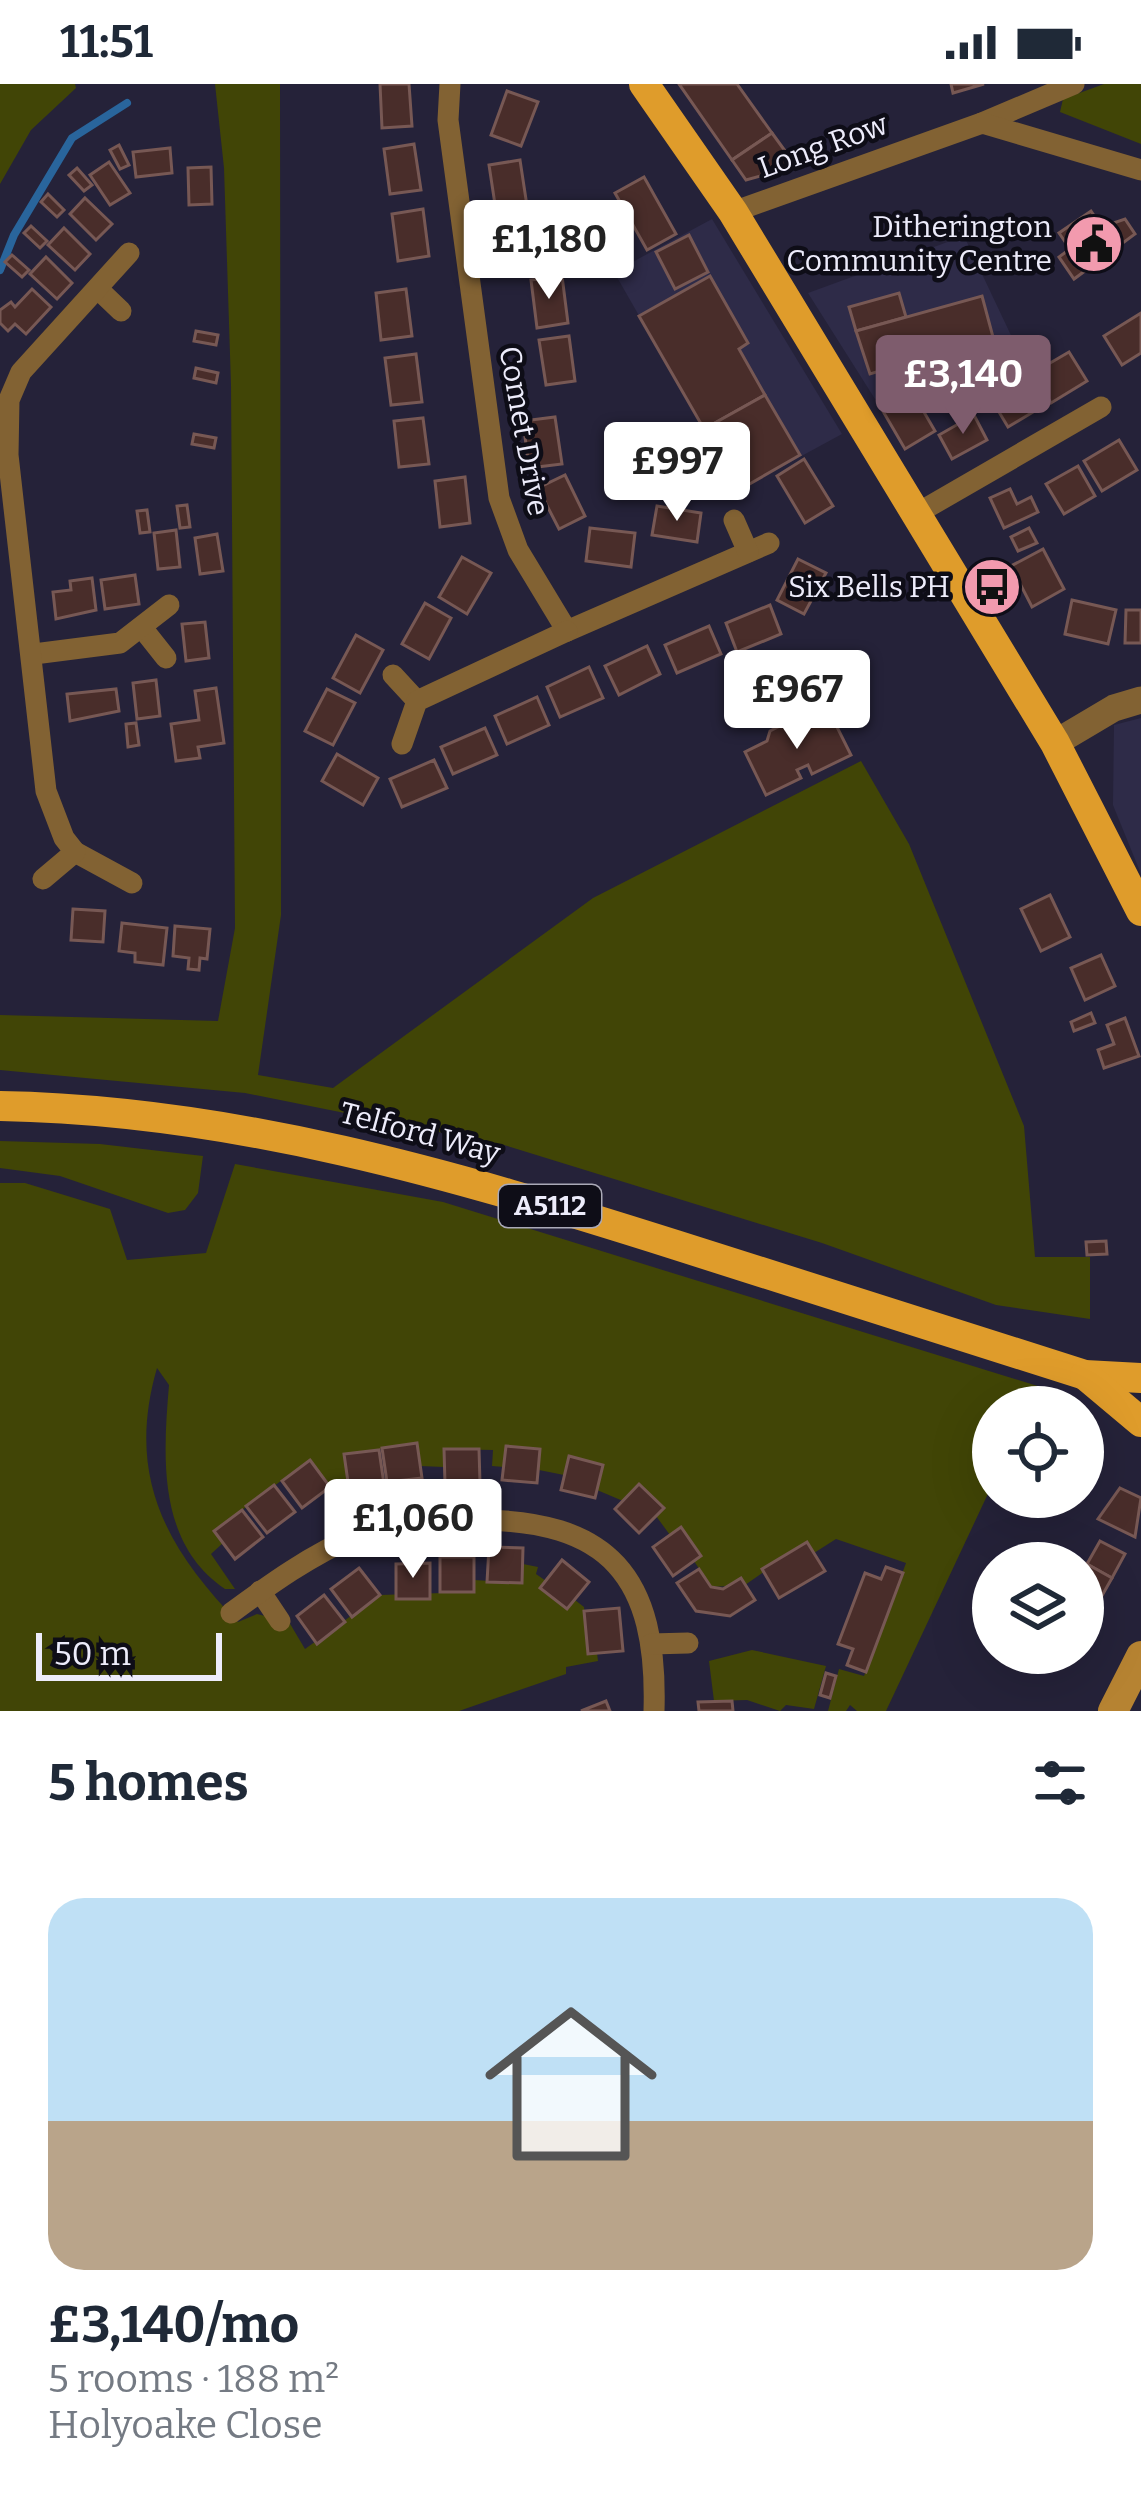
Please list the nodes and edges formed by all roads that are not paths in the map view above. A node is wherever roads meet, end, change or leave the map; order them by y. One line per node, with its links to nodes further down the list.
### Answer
1 (450, 84): 17 (street, Comet Drive)
2 (644, 84): 6 (main road)
3 (1074, 84): 4 (street, Long Row)
4 (982, 123): 5 (street); 6 (street, Long Row)
5 (1141, 170)
6 (733, 212): 12 (main road)
7 (128, 254): 8 (street)
8 (98, 289): 9 (street); 10 (street)
9 (121, 311)
10 (10, 368): 14 (street)
11 (1101, 407): 12 (street)
12 (916, 514): 23 (main road)
13 (734, 520): 17 (street)
14 (9, 528): 18 (street)
15 (169, 605): 16 (street)
16 (143, 629): 18 (street); 19 (street)
17 (567, 632): 22 (street)
18 (34, 654): 25 (street)
19 (166, 658)
20 (393, 675): 22 (street)
21 (1141, 700): 23 (street)
22 (417, 701): 24 (street)
23 (1055, 743): 28 (main road)
24 (402, 744)
25 (76, 852): 26 (street); 27 (street)
26 (43, 879)
27 (132, 883)
28 (1141, 911)
29 (0, 1106): 30 (main road, Telford Way / A5112)
30 (1085, 1375): 31 (main road, Telford Way / A5112); 32 (main road, Telford Way / A5112)
31 (1141, 1378)
32 (1141, 1423)
33 (260, 1591): 34 (street); 35 (street); 37 (street)
34 (231, 1613)
35 (280, 1621)
36 (688, 1643): 37 (street)
37 (651, 1644): 39 (street)
38 (1141, 1656): 40 (main road)
39 (654, 1711)
40 (1113, 1711)

